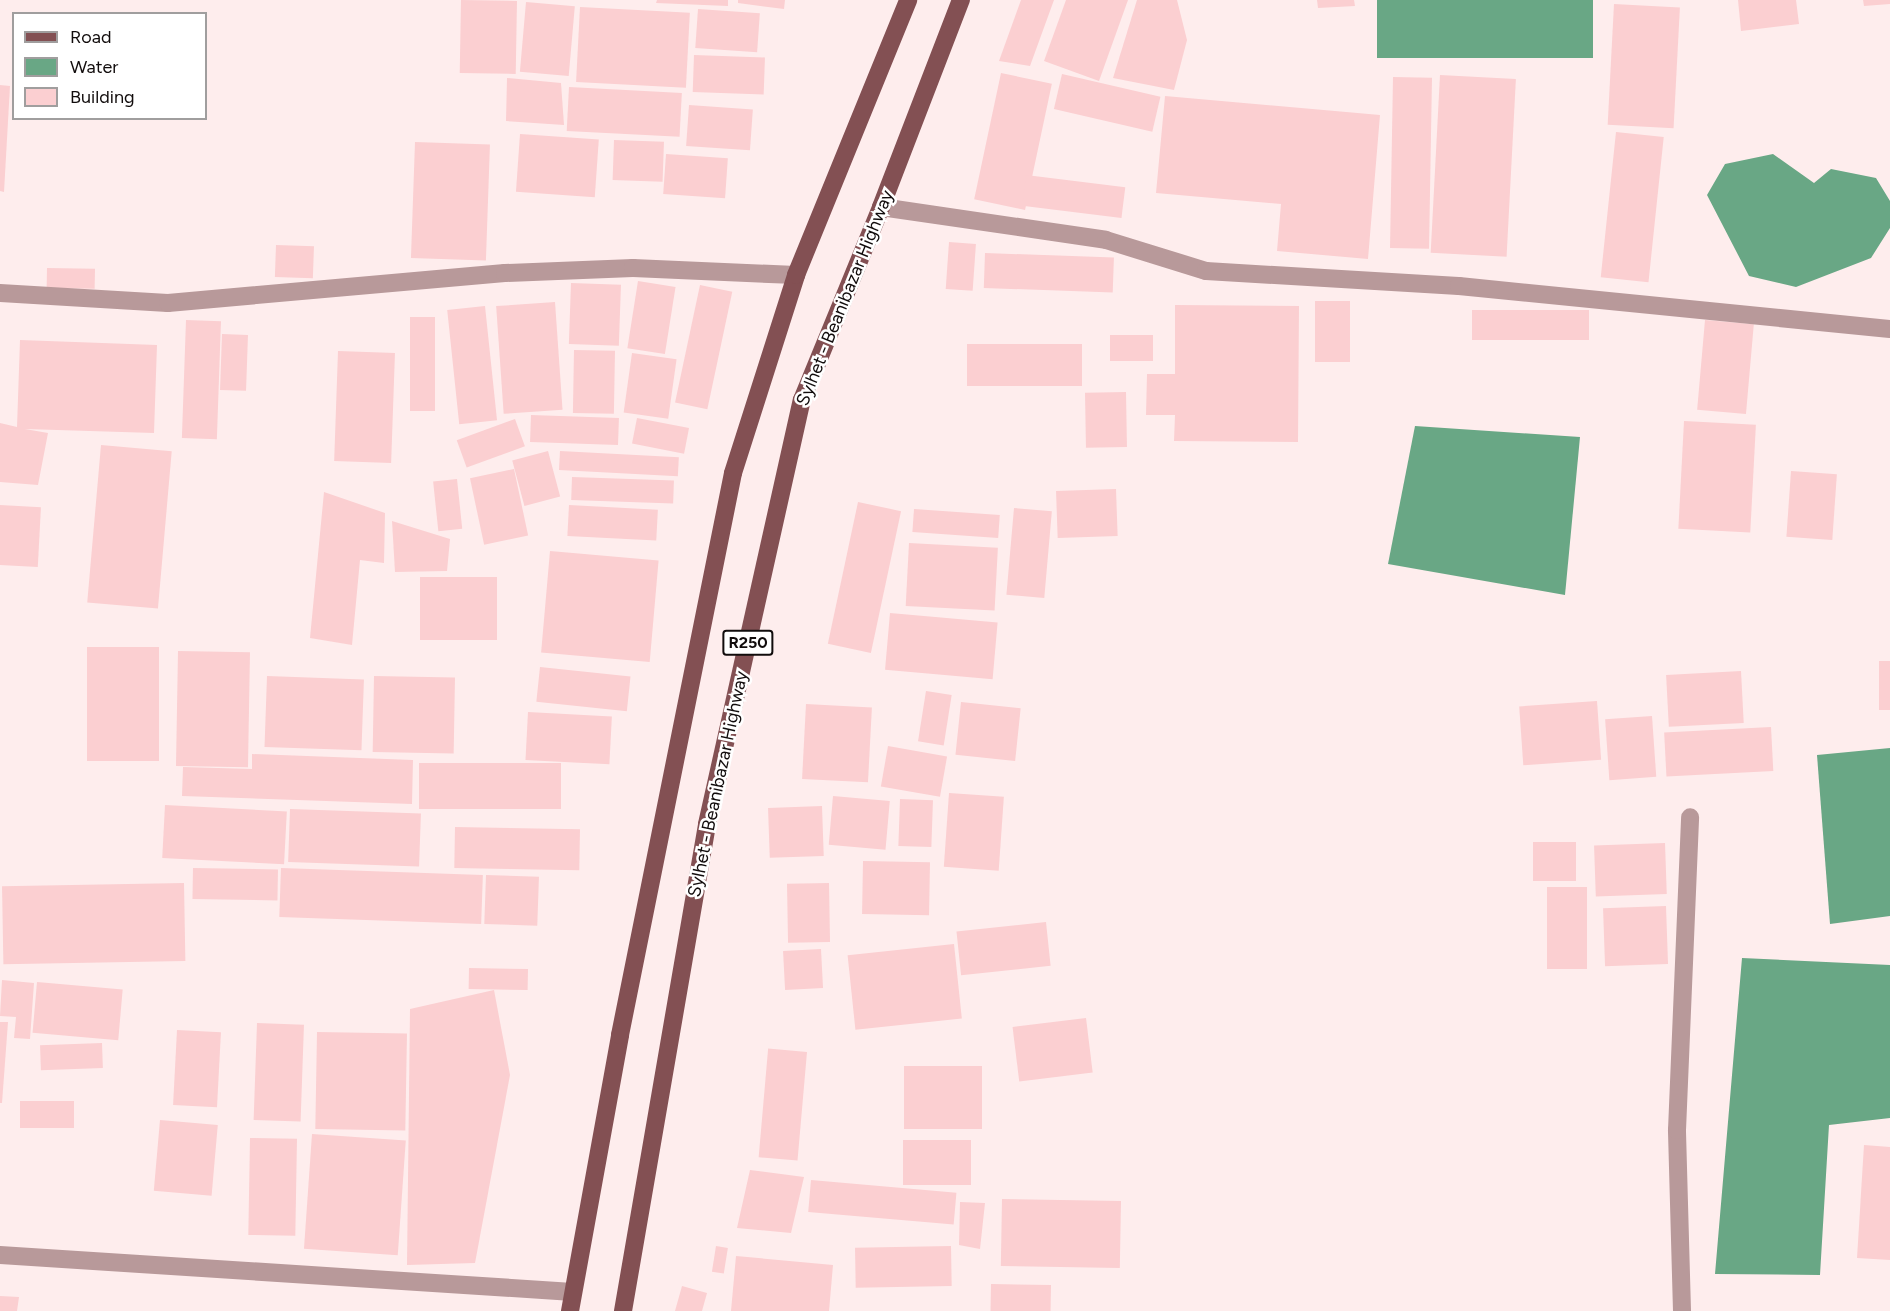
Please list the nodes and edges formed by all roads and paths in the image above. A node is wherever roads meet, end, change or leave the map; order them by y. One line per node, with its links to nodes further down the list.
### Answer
1 (908, 0): 4 (main road, R250)
2 (961, 0): 3 (main road, Sylhet - Beanibazar Highway / R250)
3 (881, 207): 6 (street); 11 (main road, Sylhet - Beanibazar Highway / R250)
4 (796, 275): 5 (street); 9 (main road, R250)
5 (0, 293)
6 (1890, 329)
7 (1690, 817): 12 (street)
8 (0, 1255): 9 (street)
9 (573, 1292): 10 (main road, R250)
10 (570, 1311)
11 (623, 1311)
12 (1682, 1311)

